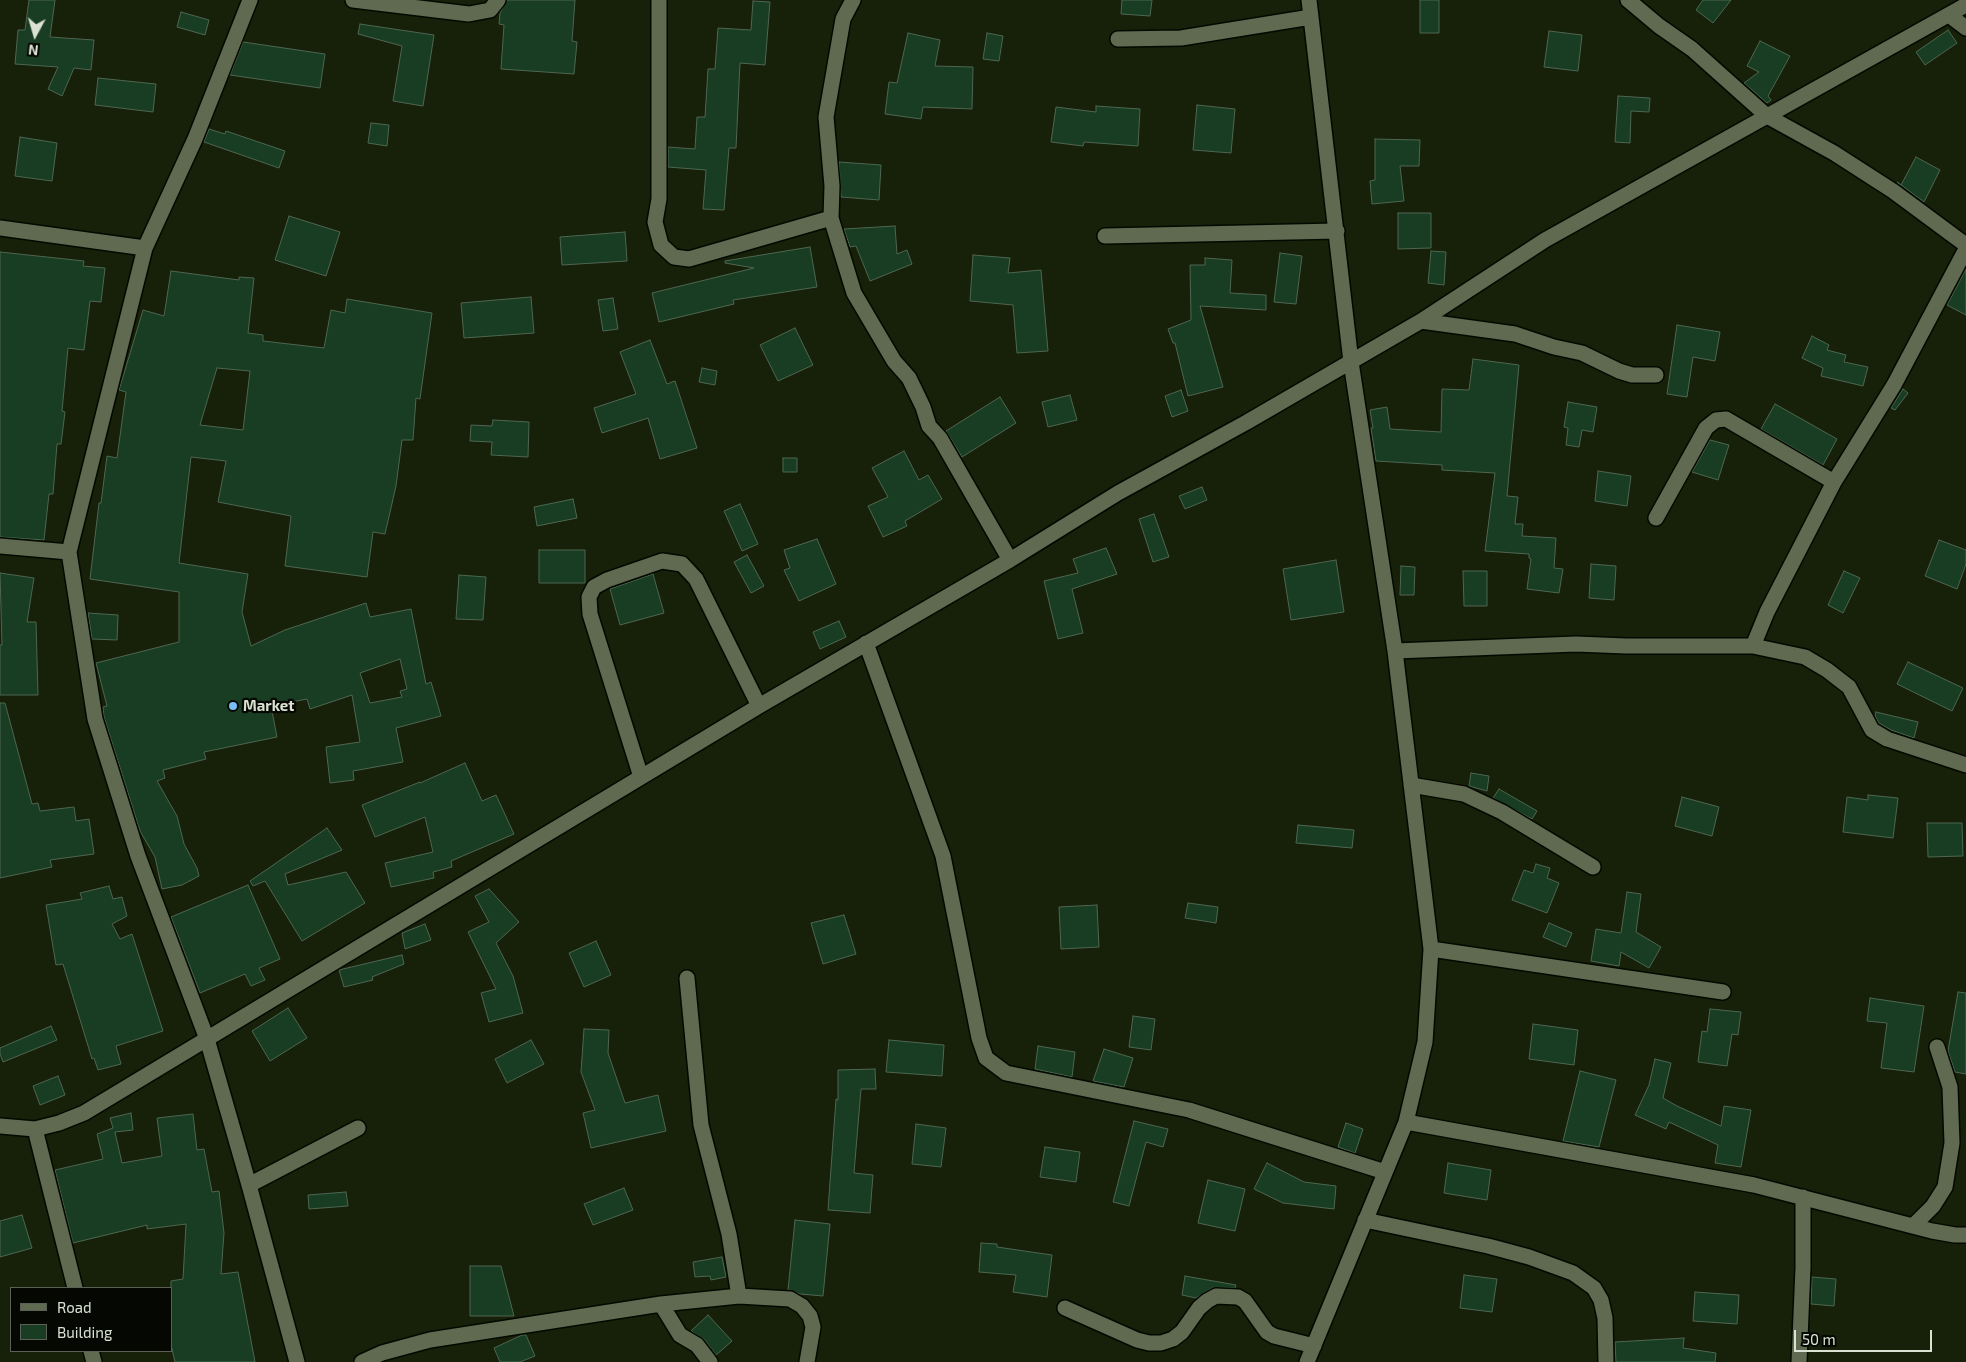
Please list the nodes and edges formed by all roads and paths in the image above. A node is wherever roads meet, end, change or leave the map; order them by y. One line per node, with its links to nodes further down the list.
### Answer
1 (250, 0): 19 (street)
2 (353, 0): 3 (street)
3 (498, 0)
4 (660, 0): 14 (street)
5 (853, 0): 14 (street)
6 (1309, 0): 10 (street)
7 (1628, 0): 13 (street)
8 (1966, 5): 9 (street)
9 (1949, 15): 11 (street); 13 (street)
10 (1311, 17): 12 (street); 16 (street)
11 (1966, 28)
12 (1118, 39)
13 (1767, 116): 18 (street); 20 (street)
14 (832, 218): 27 (street)
15 (0, 228): 19 (street)
16 (1337, 231): 17 (street); 21 (street)
17 (1106, 236)
18 (1966, 247): 23 (street)
19 (145, 248): 26 (street)
20 (1421, 321): 21 (street); 22 (street)
21 (1351, 362): 27 (street); 30 (street)
22 (1656, 375)
23 (1834, 482): 24 (street); 29 (street)
24 (1656, 518)
25 (0, 546): 26 (street)
26 (69, 552): 39 (street)
27 (1010, 560): 28 (street)
28 (866, 643): 31 (street); 45 (street)
29 (1754, 646): 30 (street); 32 (street)
30 (1395, 651): 34 (street)
31 (759, 706): 33 (street); 33 (street)
32 (1966, 765)
33 (641, 777): 39 (street)
34 (1412, 785): 35 (street); 36 (street)
35 (1594, 867)
36 (1432, 949): 38 (street); 41 (street)
37 (687, 978): 52 (street)
38 (1723, 992)
39 (207, 1038): 44 (street); 46 (street)
40 (1937, 1047): 49 (street)
41 (1406, 1122): 45 (street); 47 (street)
42 (0, 1126): 44 (street)
43 (358, 1128): 46 (street)
44 (35, 1129): 51 (street)
45 (1385, 1172): 48 (street)
46 (250, 1185): 56 (street)
47 (1803, 1197): 49 (street); 62 (street)
48 (1365, 1220): 55 (street); 61 (street)
49 (1913, 1226): 50 (street)
50 (1966, 1234)
51 (75, 1287)
52 (739, 1296): 53 (street); 59 (street)
53 (661, 1304): 57 (street); 58 (street)
54 (1065, 1308): 55 (street)
55 (1314, 1346): 60 (street)
56 (297, 1362)
57 (362, 1362)
58 (710, 1362)
59 (807, 1362)
60 (1307, 1362)
61 (1606, 1362)
62 (1799, 1362)

